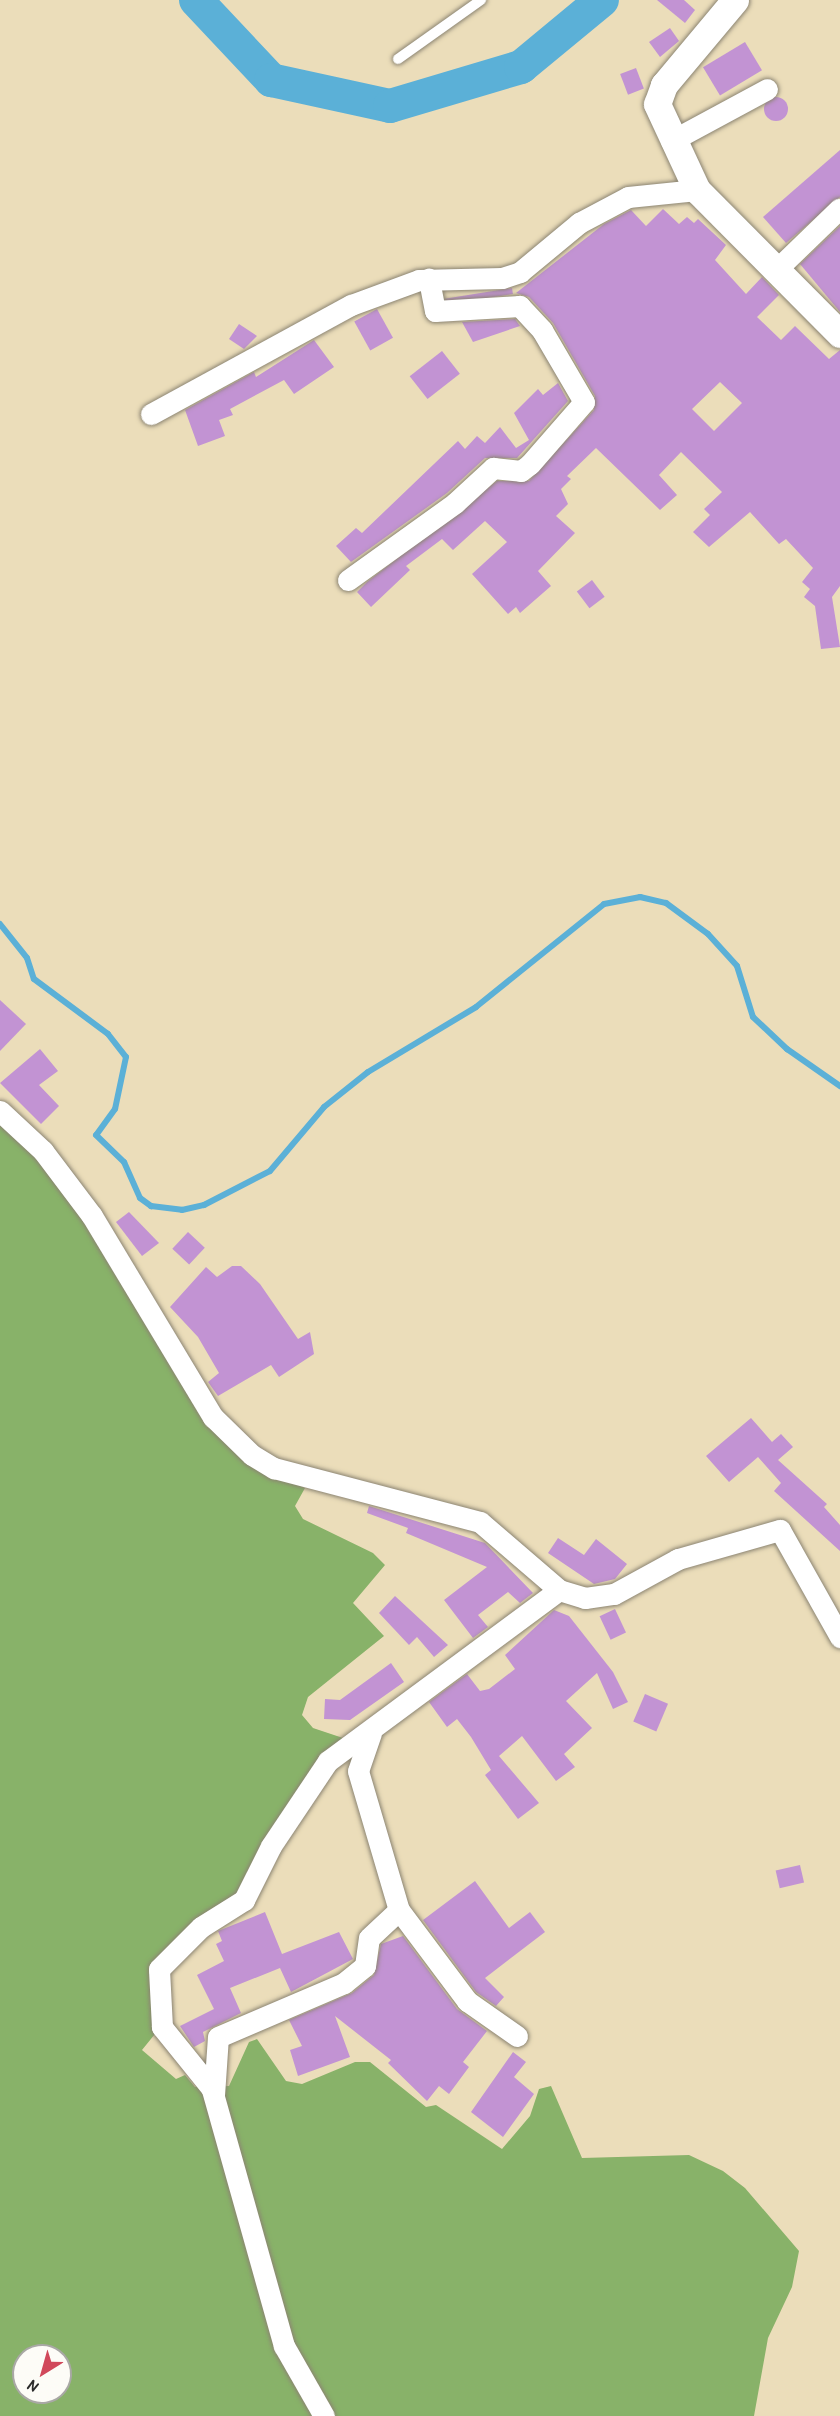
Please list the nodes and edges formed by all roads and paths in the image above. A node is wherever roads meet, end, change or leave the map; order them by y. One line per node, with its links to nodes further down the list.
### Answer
1 (481, 0): 3 (lane)
2 (735, 0): 5 (street)
3 (398, 59)
4 (767, 89): 5 (street)
5 (671, 141): 6 (street)
6 (697, 190): 8 (street); 9 (street)
7 (838, 210): 8 (street)
8 (776, 270): 10 (street)
9 (429, 279): 11 (street); 12 (street)
10 (840, 334)
11 (151, 414)
12 (348, 580)
13 (0, 1111): 14 (street)
14 (559, 1590): 15 (street); 16 (street)
15 (838, 1626)
16 (371, 1732): 17 (street); 19 (street)
17 (399, 1910): 18 (street); 19 (street)
18 (517, 2036)
19 (214, 2096): 20 (street)
20 (324, 2416)

